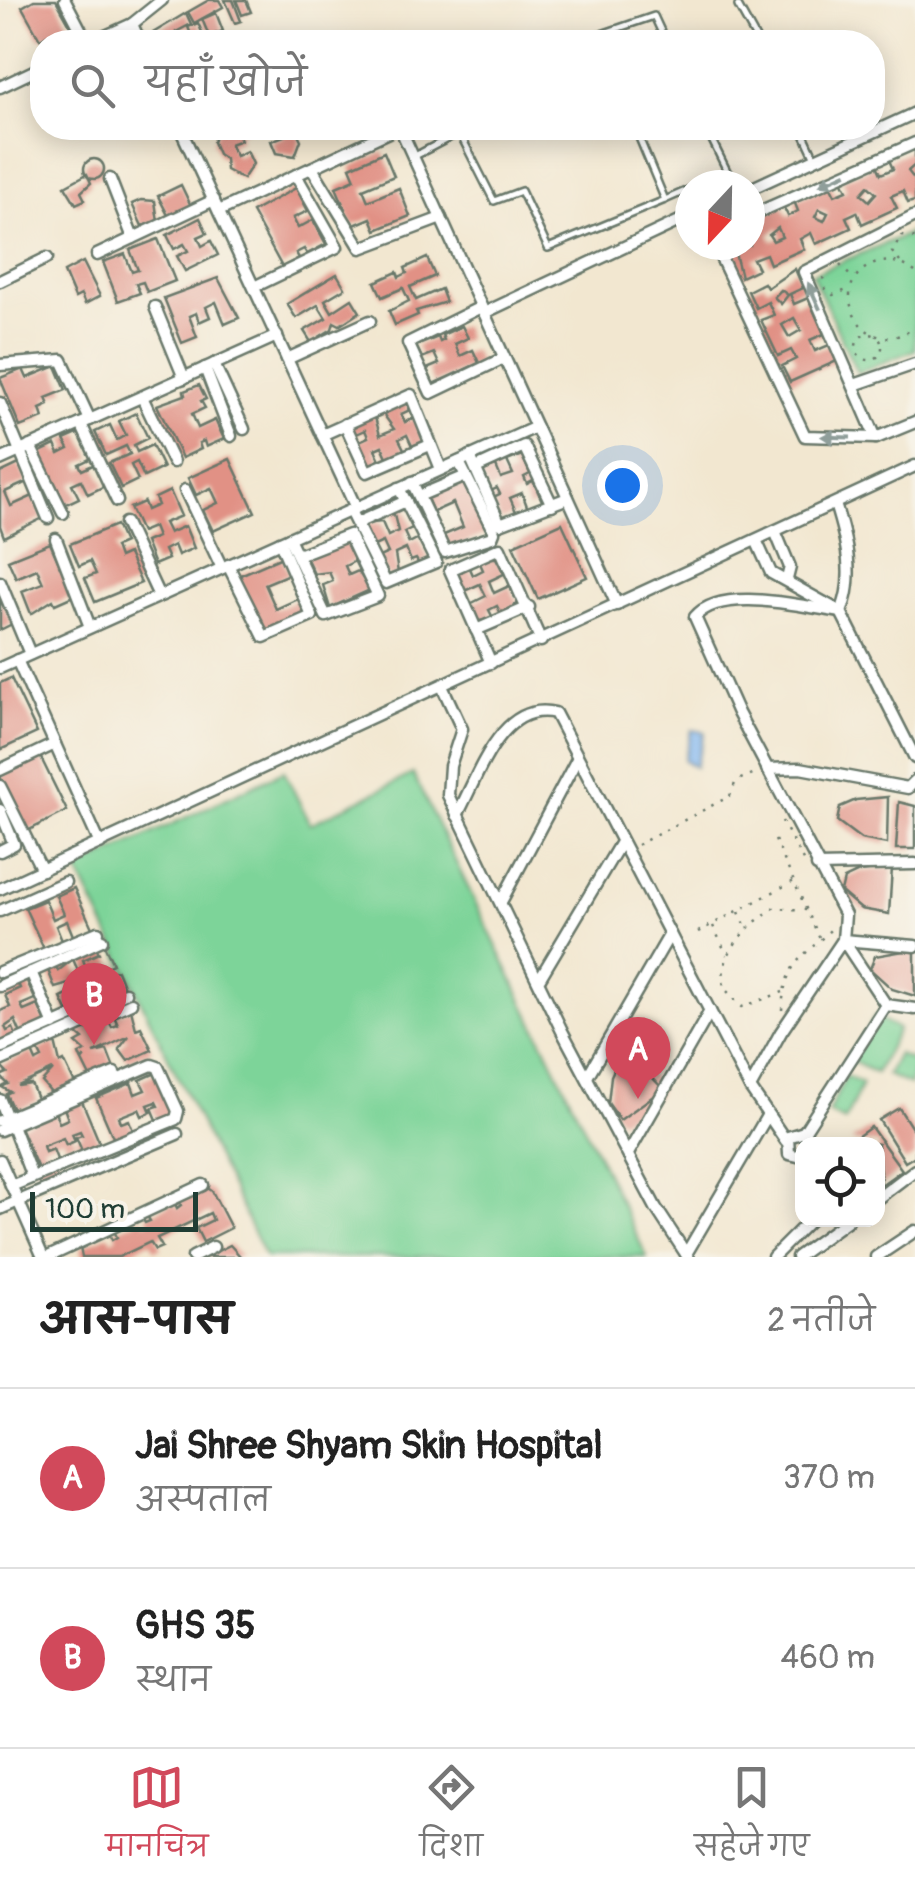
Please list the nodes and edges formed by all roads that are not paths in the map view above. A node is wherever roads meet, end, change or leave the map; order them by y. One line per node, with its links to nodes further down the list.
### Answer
1 (65, 0): 5 (street)
2 (162, 0): 4 (street)
3 (738, 6): 10 (lane)
4 (132, 24): 6 (street); 7 (street)
5 (83, 30)
6 (118, 30)
7 (135, 30)
8 (621, 30): 9 (lane)
9 (660, 30)
10 (751, 30)
11 (30, 72): 12 (street)
12 (0, 87)
13 (915, 113): 14 (street)
14 (885, 127)
15 (186, 140): 34 (street)
16 (373, 140): 27 (street)
17 (405, 140): 25 (street)
18 (444, 140): 25 (lane)
19 (463, 140): 33 (lane)
20 (640, 140): 33 (lane)
21 (712, 140): 28 (lane)
22 (806, 140): 26 (lane)
23 (856, 140): 26 (street)
24 (915, 143): 35 (street, one-way to 35)
25 (413, 157): 37 (street)
26 (815, 159): 31 (street)
27 (312, 168): 29 (street); 37 (street)
28 (726, 170)
29 (296, 175): 34 (street); 44 (street)
30 (110, 179): 39 (street)
31 (765, 182)
32 (675, 196): 33 (lane)
33 (665, 200)
34 (216, 206): 39 (street); 44 (street)
35 (765, 209)
36 (915, 216): 55 (street, one-way to 36)
37 (441, 218): 46 (street)
38 (675, 223): 46 (street)
39 (133, 238): 40 (street)
40 (97, 255)
41 (47, 258): 43 (street)
42 (722, 260): 65 (street, one-way to 42)
43 (0, 281)
44 (254, 287): 48 (street)
45 (155, 307): 54 (street)
46 (483, 310): 49 (street); 49 (street)
47 (370, 322): 50 (street)
48 (277, 336): 50 (street); 53 (street)
49 (504, 358): 61 (street)
50 (288, 360): 63 (street)
51 (915, 364): 55 (street)
52 (0, 365): 58 (street)
53 (210, 366): 54 (street); 62 (street); 64 (street)
54 (184, 378): 56 (street)
55 (854, 385): 65 (street)
56 (142, 397): 58 (street); 70 (street)
57 (0, 402): 67 (street)
58 (86, 422): 67 (street); 81 (street)
59 (915, 422): 65 (street)
60 (345, 424): 63 (street); 66 (street); 66 (street)
61 (536, 427): 68 (street); 79 (street)
62 (244, 429)
63 (322, 435): 84 (street)
64 (231, 436)
65 (876, 438)
66 (430, 445): 73 (street)
67 (25, 448): 69 (street); 85 (street); 86 (street)
68 (470, 456): 71 (street); 74 (street)
69 (0, 460)
70 (173, 462)
71 (458, 462): 73 (street); 74 (street)
72 (915, 466): 82 (street)
73 (441, 469): 75 (street)
74 (471, 472): 78 (street); 78 (street); 83 (street); 83 (street)
75 (412, 482): 76 (street); 78 (street)
76 (399, 488): 80 (street); 84 (street)
77 (185, 490): 94 (street)
78 (419, 496)
79 (568, 498): 83 (street); 98 (street)
80 (406, 500): 88 (street); 88 (street)
81 (117, 501)
82 (835, 504): 89 (street); 100 (street)
83 (552, 505)
84 (353, 509): 88 (street); 91 (street)
85 (63, 514)
86 (48, 518)
87 (126, 522): 97 (street)
88 (356, 523)
89 (776, 531): 92 (street); 95 (street)
90 (56, 539): 101 (street)
91 (284, 540): 93 (street); 94 (street); 94 (street)
92 (756, 540): 95 (street); 98 (street)
93 (298, 556): 93 (street)
94 (225, 567): 97 (street)
95 (787, 579): 100 (street)
96 (0, 582): 104 (street)
97 (159, 596): 101 (street)
98 (616, 606): 103 (street)
99 (529, 607): 102 (street); 102 (street); 103 (street)
100 (841, 612): 110 (street); 113 (street)
101 (90, 628): 104 (street)
102 (476, 630): 106 (street)
103 (541, 640): 106 (street)
104 (30, 654): 105 (street)
105 (17, 660): 107 (street); 109 (street)
106 (491, 663): 108 (street)
107 (0, 668)
108 (442, 686): 117 (street); 118 (street)
109 (55, 744): 112 (street); 118 (street)
110 (915, 758)
111 (578, 759): 117 (street); 119 (street); 126 (street)
112 (0, 770)
113 (769, 772): 115 (street); 122 (street)
114 (0, 786): 123 (street)
115 (913, 787)
116 (0, 810): 120 (street)
117 (457, 815): 126 (street)
118 (100, 844): 123 (street)
119 (624, 847): 128 (street); 133 (street)
120 (0, 850)
121 (915, 864): 122 (street)
122 (817, 866): 129 (street)
123 (42, 870): 125 (street)
124 (65, 882): 127 (street)
125 (0, 889)
126 (502, 900): 133 (street)
127 (0, 912)
128 (670, 934): 137 (street); 142 (street)
129 (843, 940): 130 (street); 135 (street); 143 (street)
130 (915, 946)
131 (0, 972): 132 (street)
132 (31, 972): 134 (street); 138 (street)
133 (540, 978): 142 (street)
134 (0, 986)
135 (886, 1005): 136 (street); 148 (street)
136 (915, 1009)
137 (710, 1011): 143 (street); 152 (street)
138 (54, 1025): 139 (street); 141 (street)
139 (0, 1048)
140 (152, 1058): 146 (street)
141 (0, 1061)
142 (587, 1077): 152 (street)
143 (750, 1088): 145 (street)
144 (0, 1100): 146 (street)
145 (767, 1116): 151 (street); 169 (street)
146 (6, 1121): 147 (street); 156 (street); 156 (street)
147 (0, 1130)
148 (804, 1132): 150 (street); 151 (street)
149 (177, 1134): 161 (street)
150 (807, 1137)
151 (786, 1141): 153 (street)
152 (630, 1152): 169 (street)
153 (795, 1156)
154 (0, 1160): 158 (street)
155 (915, 1167): 159 (street); 160 (street)
156 (32, 1178): 158 (street)
157 (203, 1185): 168 (street)
158 (11, 1186): 161 (street)
159 (885, 1186)
160 (885, 1192)
161 (18, 1201): 162 (street); 168 (street)
162 (0, 1209)
163 (803, 1227): 171 (street)
164 (835, 1227): 172 (street)
165 (915, 1231): 173 (street)
166 (213, 1247): 167 (street)
167 (195, 1253): 170 (street)
168 (41, 1255)
169 (687, 1256)
170 (180, 1257)
171 (773, 1257)
172 (797, 1257)
173 (876, 1257)

